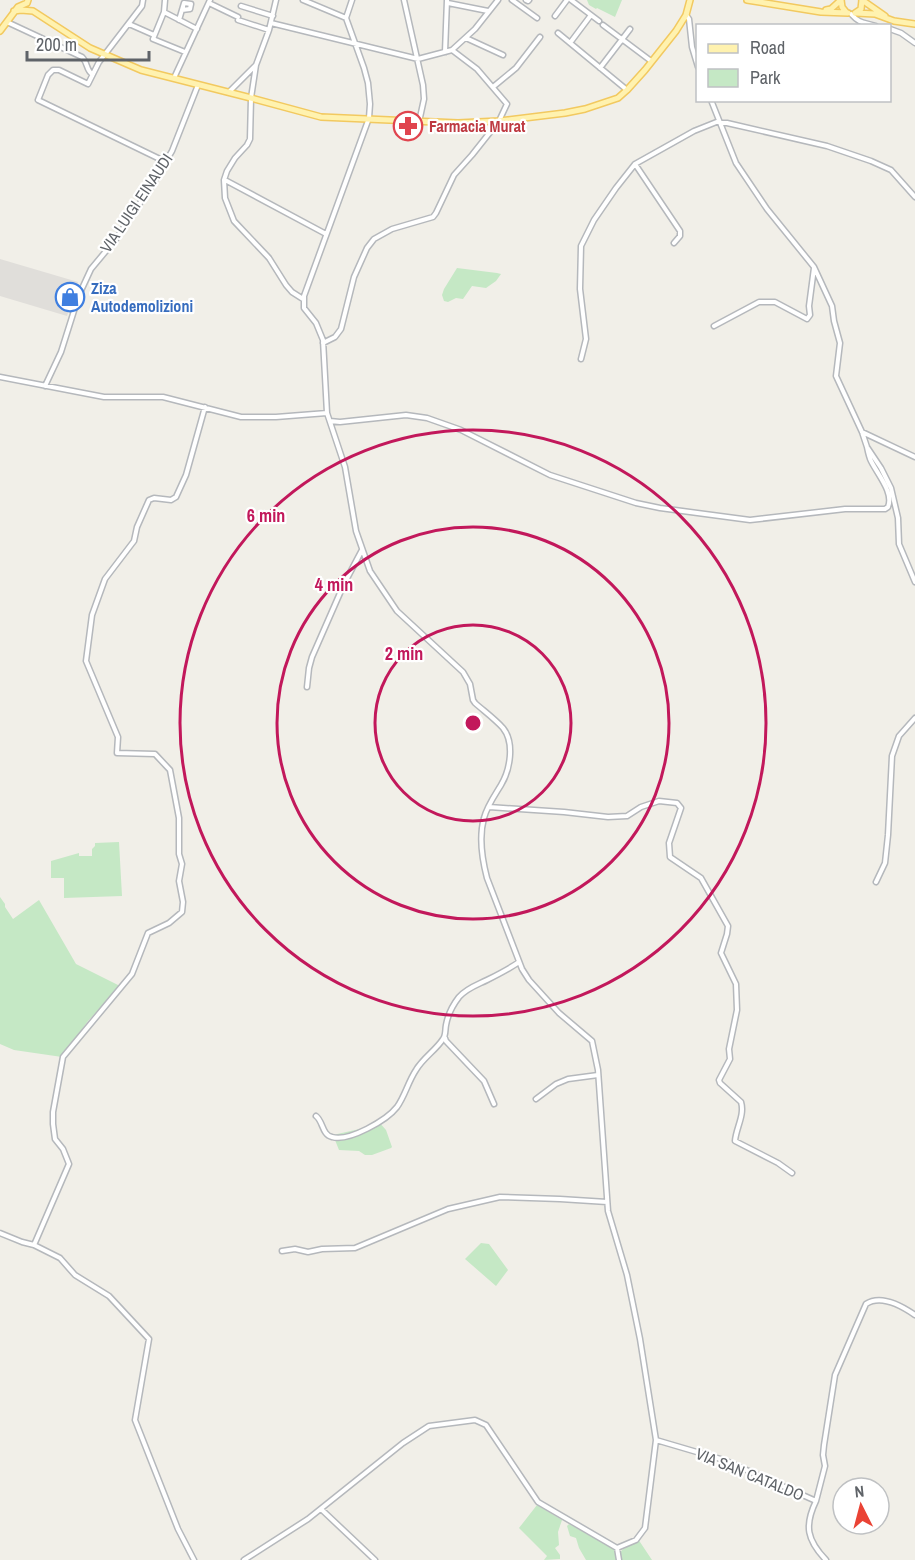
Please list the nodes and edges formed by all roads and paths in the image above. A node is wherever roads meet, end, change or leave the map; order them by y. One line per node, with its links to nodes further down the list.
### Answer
1 (28, 0): 20 (main road); 21 (main road)
2 (143, 0): 37 (street)
3 (165, 0): 24 (street)
4 (276, 0): 29 (street)
5 (303, 0): 31 (street)
6 (352, 0): 31 (street)
7 (404, 0): 58 (street)
8 (498, 0): 22 (street)
9 (569, 0): 28 (street); 30 (street)
10 (685, 0): 25 (main road)
11 (690, 0): 25 (main road)
12 (747, 0): 23 (main road)
13 (447, 1): 22 (street); 55 (street)
14 (515, 1): 32 (street)
15 (209, 2): 40 (street); 43 (street)
16 (839, 2): 23 (main road); 26 (main road)
17 (862, 2): 26 (main road); 27 (main road); 34 (main road)
18 (241, 6): 29 (street)
19 (182, 10): 33 (street)
20 (14, 11): 21 (main road); 35 (main road)
21 (33, 11): 56 (main road)
22 (488, 11): 48 (street)
23 (818, 11): 26 (main road)
24 (164, 12): 33 (street); 46 (street)
25 (686, 13): 59 (street); 60 (main road)
26 (852, 13): 27 (main road); 38 (street)
27 (864, 13): 34 (main road); 38 (street)
28 (591, 15): 49 (street); 50 (street)
29 (273, 16): 36 (street)
30 (555, 16)
31 (346, 18): 52 (street)
32 (537, 18)
33 (179, 20): 40 (street)
34 (894, 21): 39 (main road)
35 (6, 22): 44 (main road); 63 (street)
36 (271, 23): 43 (street); 52 (street)
37 (129, 24): 46 (street); 56 (street)
38 (870, 24)
39 (915, 24)
40 (197, 29): 54 (street)
41 (630, 29): 49 (street)
42 (891, 29): 51 (street)
43 (269, 30): 61 (street)
44 (0, 31)
45 (558, 33): 50 (street)
46 (153, 37): 54 (street)
47 (540, 37): 66 (street)
48 (466, 38): 53 (street); 57 (street)
49 (622, 39): 60 (street); 62 (street)
50 (570, 43): 62 (street)
51 (915, 43)
52 (355, 44): 58 (street); 71 (street)
53 (452, 50): 55 (street); 66 (street)
54 (185, 52): 64 (street)
55 (445, 52): 58 (street)
56 (106, 55): 63 (street); 64 (main road)
57 (503, 56)
58 (418, 59): 73 (street)
59 (696, 60)
60 (652, 62): 67 (main road)
61 (256, 65): 68 (street); 69 (street)
62 (600, 68): 67 (street)
63 (92, 74): 75 (street)
64 (174, 79): 65 (main road)
65 (198, 85): 68 (main road); 75 (street, VIA LUIGI EINAUDI)
66 (493, 87): 72 (street)
67 (627, 90): 72 (main road)
68 (229, 92): 69 (main road)
69 (251, 98): 71 (main road); 77 (street)
70 (712, 102): 74 (street)
71 (369, 118): 73 (main road); 79 (street)
72 (499, 121): 73 (main road); 84 (street)
73 (419, 122)
74 (720, 123): 76 (street); 78 (street); 81 (street)
75 (166, 162): 87 (street, VIA LUIGI EINAUDI)
76 (635, 164): 80 (street); 85 (street)
77 (224, 180): 79 (street); 82 (street)
78 (915, 196)
79 (326, 234): 82 (street)
80 (674, 243)
81 (814, 267): 83 (street); 91 (street)
82 (304, 300): 84 (street)
83 (714, 326)
84 (323, 343): 89 (street)
85 (581, 359)
86 (0, 377): 87 (street)
87 (45, 386): 88 (street)
88 (205, 407): 89 (street); 109 (street)
89 (327, 413): 90 (street)
90 (330, 422): 92 (street); 94 (street)
91 (862, 432): 92 (street); 93 (street)
92 (867, 447): 95 (street)
93 (915, 457)
94 (363, 549): 96 (street); 98 (street)
95 (915, 582)
96 (307, 687)
97 (915, 718): 99 (street)
98 (489, 807): 100 (street); 106 (street)
99 (876, 882)
100 (519, 962): 101 (street); 102 (street)
101 (445, 1037): 104 (street); 105 (street)
102 (599, 1075): 103 (street); 107 (street)
103 (536, 1099)
104 (494, 1104)
105 (316, 1116)
106 (792, 1173)
107 (607, 1202): 110 (street); 112 (street)
108 (0, 1233): 109 (street)
109 (34, 1245): 116 (street)
110 (282, 1251)
111 (915, 1315): 113 (street)
112 (656, 1440): 113 (street, VIA SAN CATALDO); 115 (street)
113 (816, 1501): 120 (street, VIA SAN CATALDO)
114 (321, 1509): 115 (street); 117 (street); 118 (street)
115 (617, 1548): 119 (street)
116 (194, 1560)
117 (244, 1560)
118 (375, 1560)
119 (619, 1560)
120 (826, 1560)

